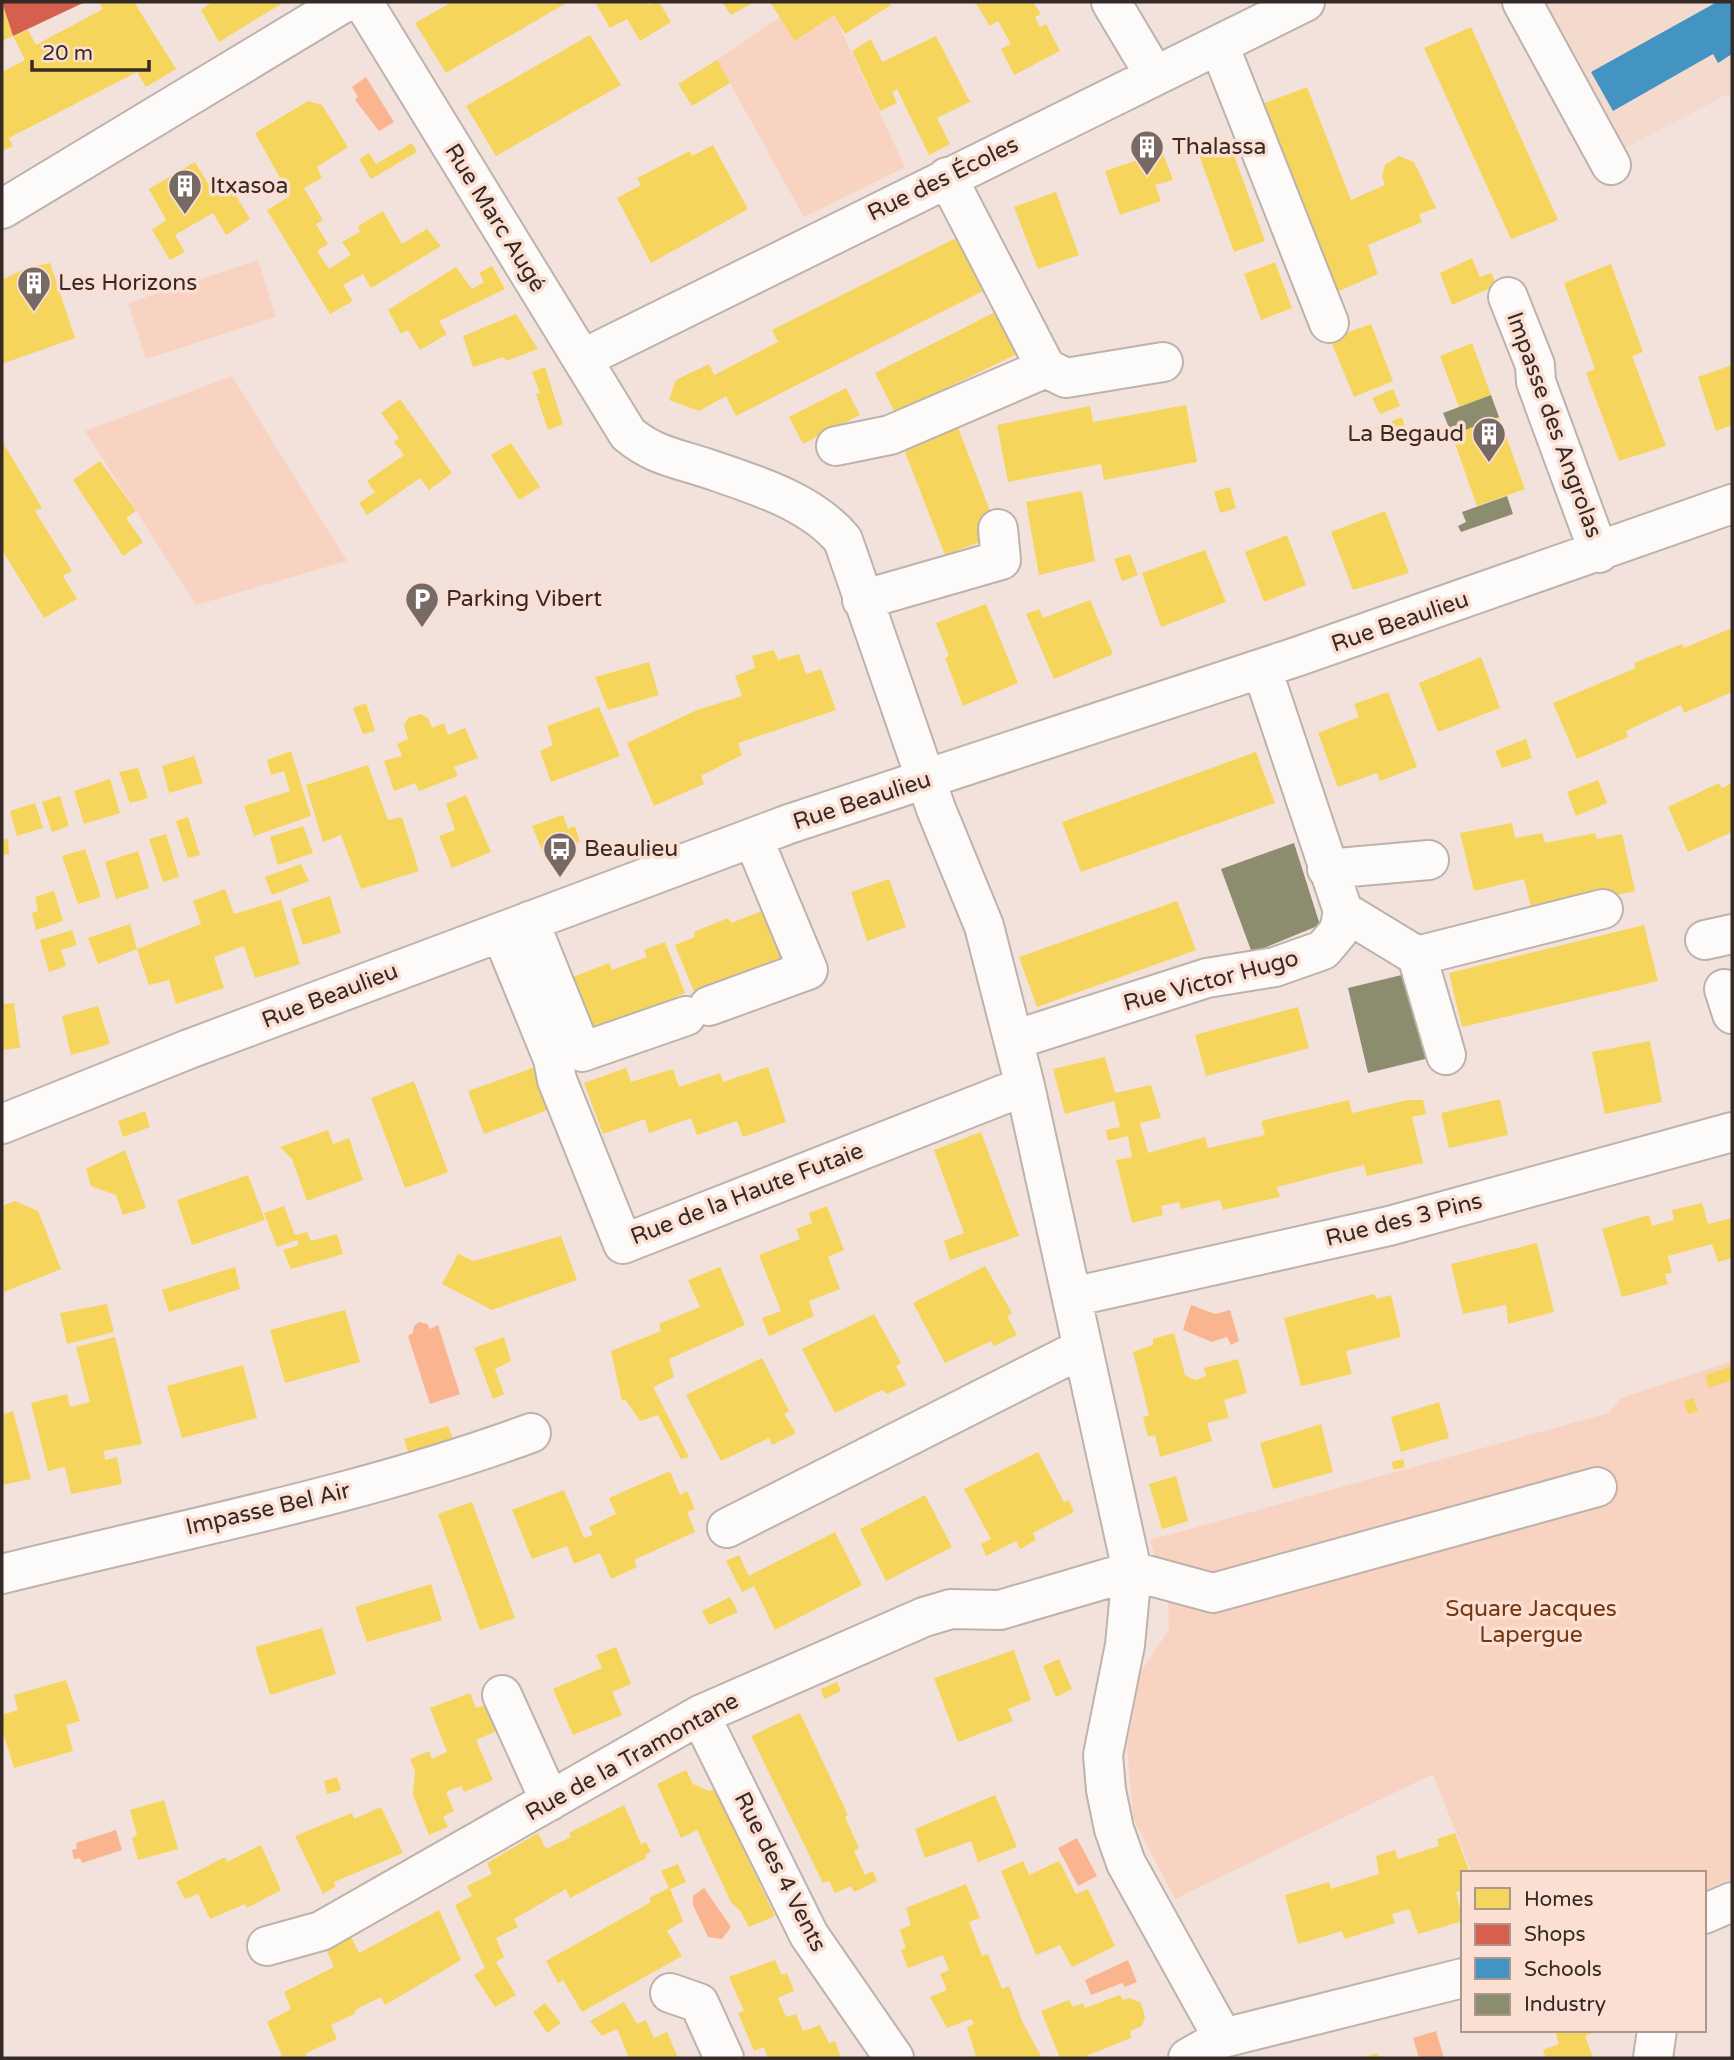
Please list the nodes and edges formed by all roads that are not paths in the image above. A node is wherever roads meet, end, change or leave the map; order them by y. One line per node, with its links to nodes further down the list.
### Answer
1 (363, 2): 13 (street, Rue Marc Augé)
2 (1111, 2): 7 (street)
3 (1305, 2): 6 (street, Rue des Écoles)
4 (1522, 2): 8 (street)
5 (327, 6): 10 (street)
6 (1219, 45): 7 (street, Rue des Écoles); 12 (street)
7 (1155, 76): 9 (street, Rue des Écoles)
8 (1611, 165)
9 (947, 177): 13 (street, Rue des Écoles); 15 (street)
10 (2, 209)
11 (1508, 297): 19 (street, Impasse des Angrolas)
12 (1329, 323)
13 (582, 359): 20 (street, Rue Marc Augé)
14 (1163, 362): 15 (street)
15 (1046, 368): 16 (street)
16 (836, 446)
17 (1732, 504): 19 (street, Rue Beaulieu)
18 (998, 530): 20 (street)
19 (1600, 552): 21 (street, Rue Beaulieu)
20 (862, 600): 22 (street)
21 (1262, 669): 22 (street, Rue Beaulieu); 25 (street)
22 (926, 779): 23 (street, Rue Beaulieu); 30 (street)
23 (753, 838): 28 (street, Rue Beaulieu); 28 (street)
24 (1429, 860): 25 (street)
25 (1327, 869): 27 (street)
26 (1602, 909): 29 (street)
27 (1343, 911): 29 (street); 30 (street, Rue Victor Hugo)
28 (515, 926): 32 (street, Rue de la Haute Futaie); 33 (street, Rue Beaulieu)
29 (1417, 956): 31 (street)
30 (1014, 1040): 32 (street)
31 (1446, 1055)
32 (1025, 1086): 35 (street)
33 (2, 1124)
34 (1732, 1132): 35 (street, Rue des 3 Pins)
35 (1072, 1297): 36 (street)
36 (1083, 1348): 39 (street); 40 (street)
37 (531, 1433): 41 (street, Impasse Bel Air)
38 (1597, 1487): 40 (street)
39 (727, 1528)
40 (1132, 1571): 43 (street, Rue de la Tramontane); 51 (street)
41 (2, 1574)
42 (502, 1695): 44 (street)
43 (701, 1714): 44 (street, Rue de la Tramontane); 53 (street, Rue des 4 Vents)
44 (550, 1801): 47 (street, Rue de la Tramontane)
45 (1732, 1902): 46 (street)
46 (1706, 1912)
47 (267, 1946)
48 (1461, 1978): 51 (street)
49 (670, 1993): 52 (street)
50 (1657, 2032): 55 (street)
51 (1223, 2038): 54 (street)
52 (724, 2058)
53 (894, 2058)
54 (1188, 2058)
55 (1653, 2058)

